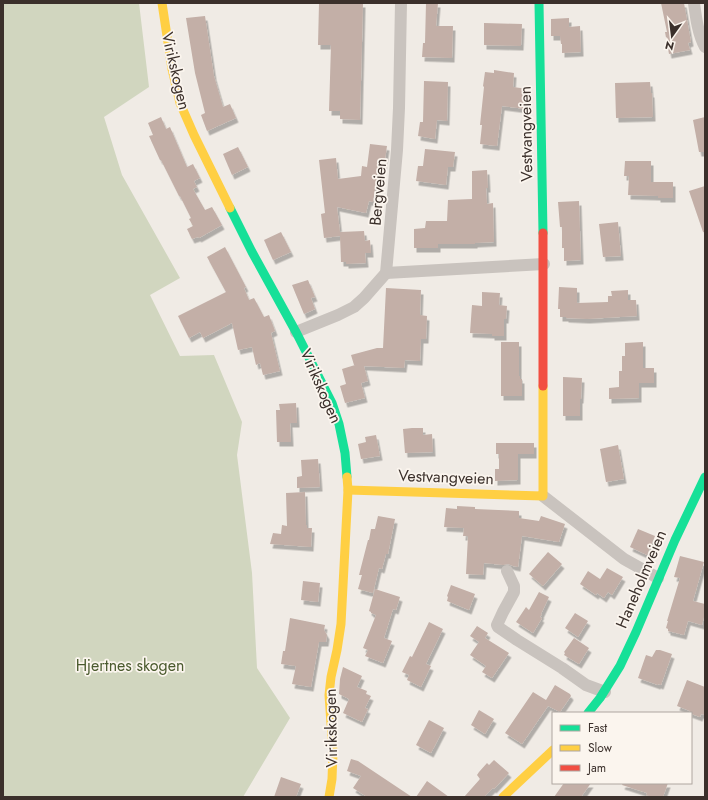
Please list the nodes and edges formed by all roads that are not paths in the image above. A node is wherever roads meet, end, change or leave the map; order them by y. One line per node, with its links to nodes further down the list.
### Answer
1 (162, 3): 8 (street, Virikskogen)
2 (400, 3): 7 (street, Bergveien)
3 (539, 3): 6 (street, Vestvangveien)
4 (694, 3): 5 (street)
5 (705, 47)
6 (544, 264): 7 (street); 11 (street, Vestvangveien)
7 (386, 273): 8 (street)
8 (296, 332): 10 (street, Virikskogen)
9 (705, 477): 13 (street, Haneholmveien)
10 (348, 490): 11 (street, Vestvangveien); 17 (street, Virikskogen)
11 (543, 496): 13 (street)
12 (507, 571): 14 (street)
13 (658, 578): 14 (street, Haneholmveien)
14 (605, 692): 15 (street, Haneholmveien)
15 (589, 712)
16 (552, 751): 18 (street)
17 (329, 797)
18 (503, 797)

